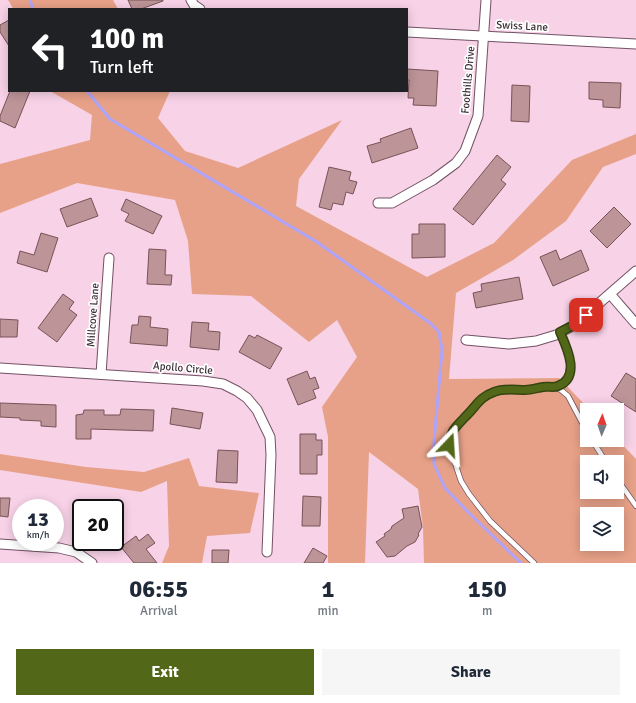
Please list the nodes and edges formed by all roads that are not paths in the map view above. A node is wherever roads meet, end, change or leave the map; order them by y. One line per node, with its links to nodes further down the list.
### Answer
1 (191, 0): 3 (street)
2 (486, 0): 5 (street, Foothills Drive)
3 (198, 8)
4 (408, 32): 5 (street, Swiss Lane)
5 (484, 36): 6 (street, Swiss Lane); 7 (street, Foothills Drive)
6 (636, 44)
7 (378, 203)
8 (109, 258): 15 (street, Millcove Lane)
9 (636, 271): 10 (street)
10 (610, 294): 11 (street); 12 (street)
11 (636, 324)
12 (560, 332): 13 (street); 16 (lane)
13 (466, 340)
14 (0, 368): 15 (street, Apollo Circle)
15 (102, 374): 21 (street, Apollo Circle)
16 (554, 387): 17 (lane); 23 (lane)
17 (580, 419)
18 (624, 489): 19 (lane)
19 (636, 506)
20 (0, 544): 22 (street)
21 (267, 552)
22 (92, 563)
23 (534, 563)

